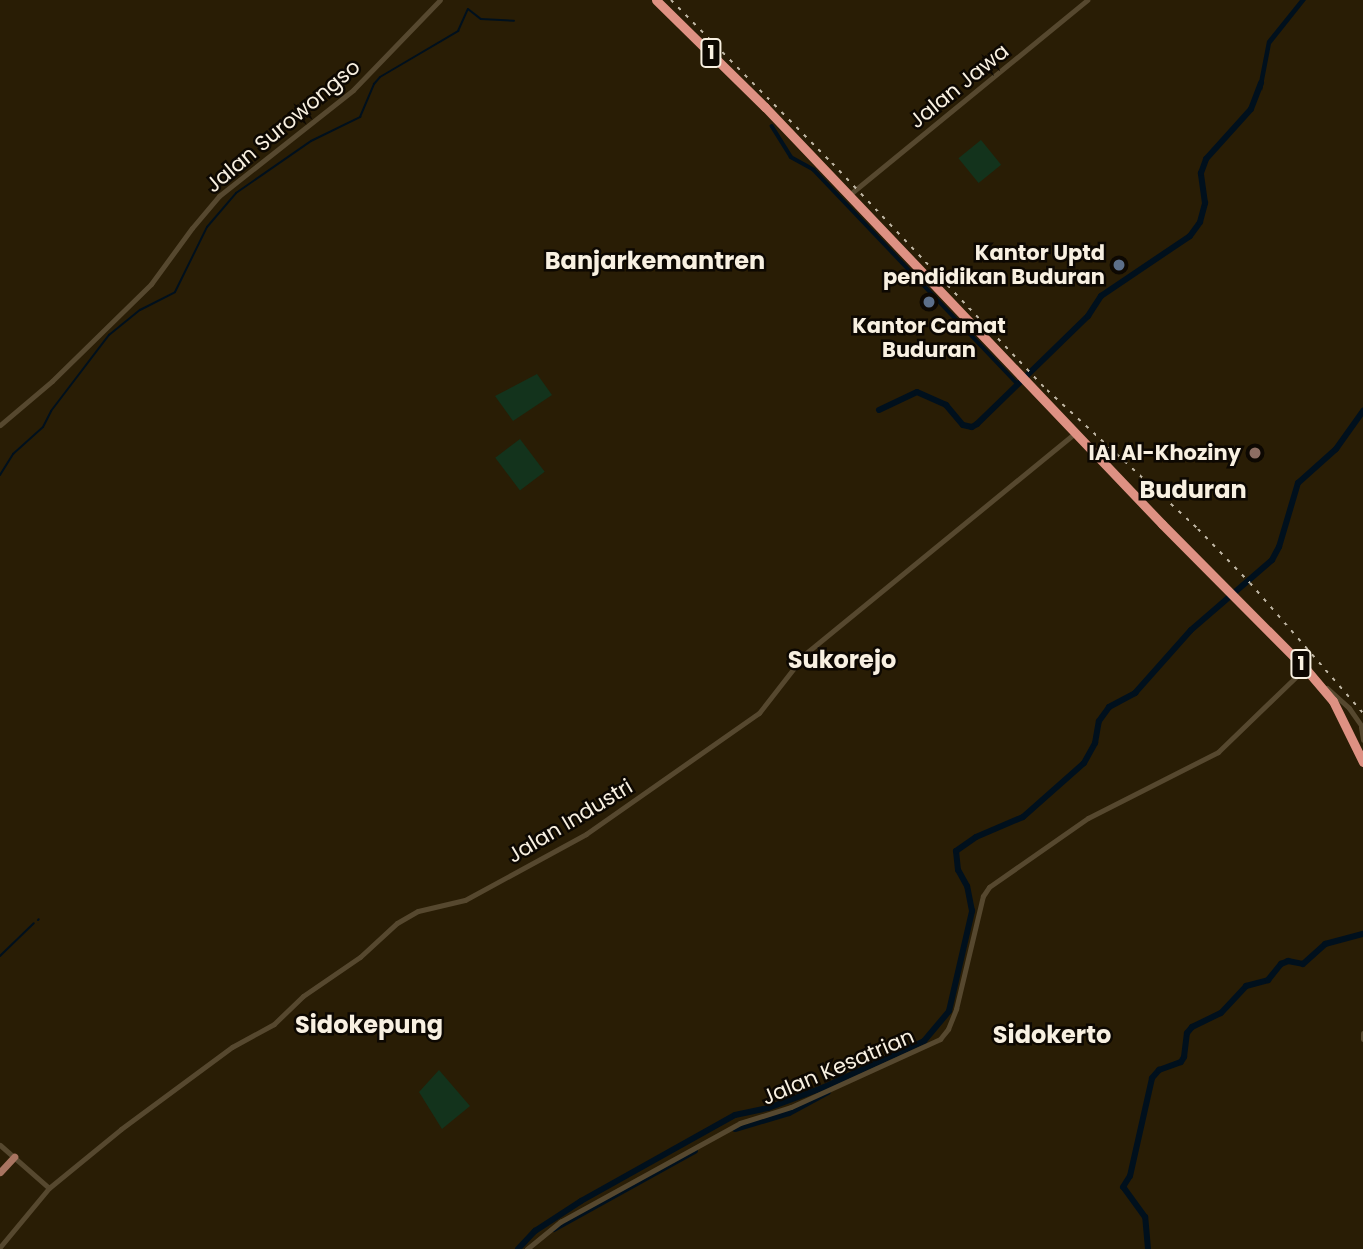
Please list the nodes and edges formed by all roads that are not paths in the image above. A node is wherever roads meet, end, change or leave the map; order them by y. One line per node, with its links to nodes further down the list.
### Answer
1 (440, 0): 7 (street, Jalan Surowongso)
2 (656, 0): 5 (highway, 1)
3 (664, 0): 5 (highway, 1)
4 (1087, 0): 5 (street, Jalan Jawa)
5 (851, 194): 6 (highway, 1)
6 (1025, 376): 8 (highway, 1); 9 (highway, 1)
7 (0, 425)
8 (1074, 433): 9 (highway, 1); 24 (street, Jalan Industri)
9 (1167, 526): 10 (highway, 1)
10 (1233, 593): 11 (highway, 1); 12 (highway, 1)
11 (1305, 668): 14 (highway, 1); 26 (street, Jalan Kesatrian)
12 (1327, 688): 13 (street); 16 (highway, 1)
13 (1362, 728): 15 (street)
14 (1352, 740): 17 (highway, 1); 18 (street)
15 (1363, 740)
16 (1363, 752)
17 (1363, 762)
18 (1363, 771)
19 (1363, 1033): 20 (street)
20 (1363, 1039)
21 (0, 1145): 22 (street)
22 (14, 1157): 23 (main road); 24 (street)
23 (0, 1172)
24 (49, 1188): 25 (street, Jalan Industri)
25 (0, 1247)
26 (527, 1249)

